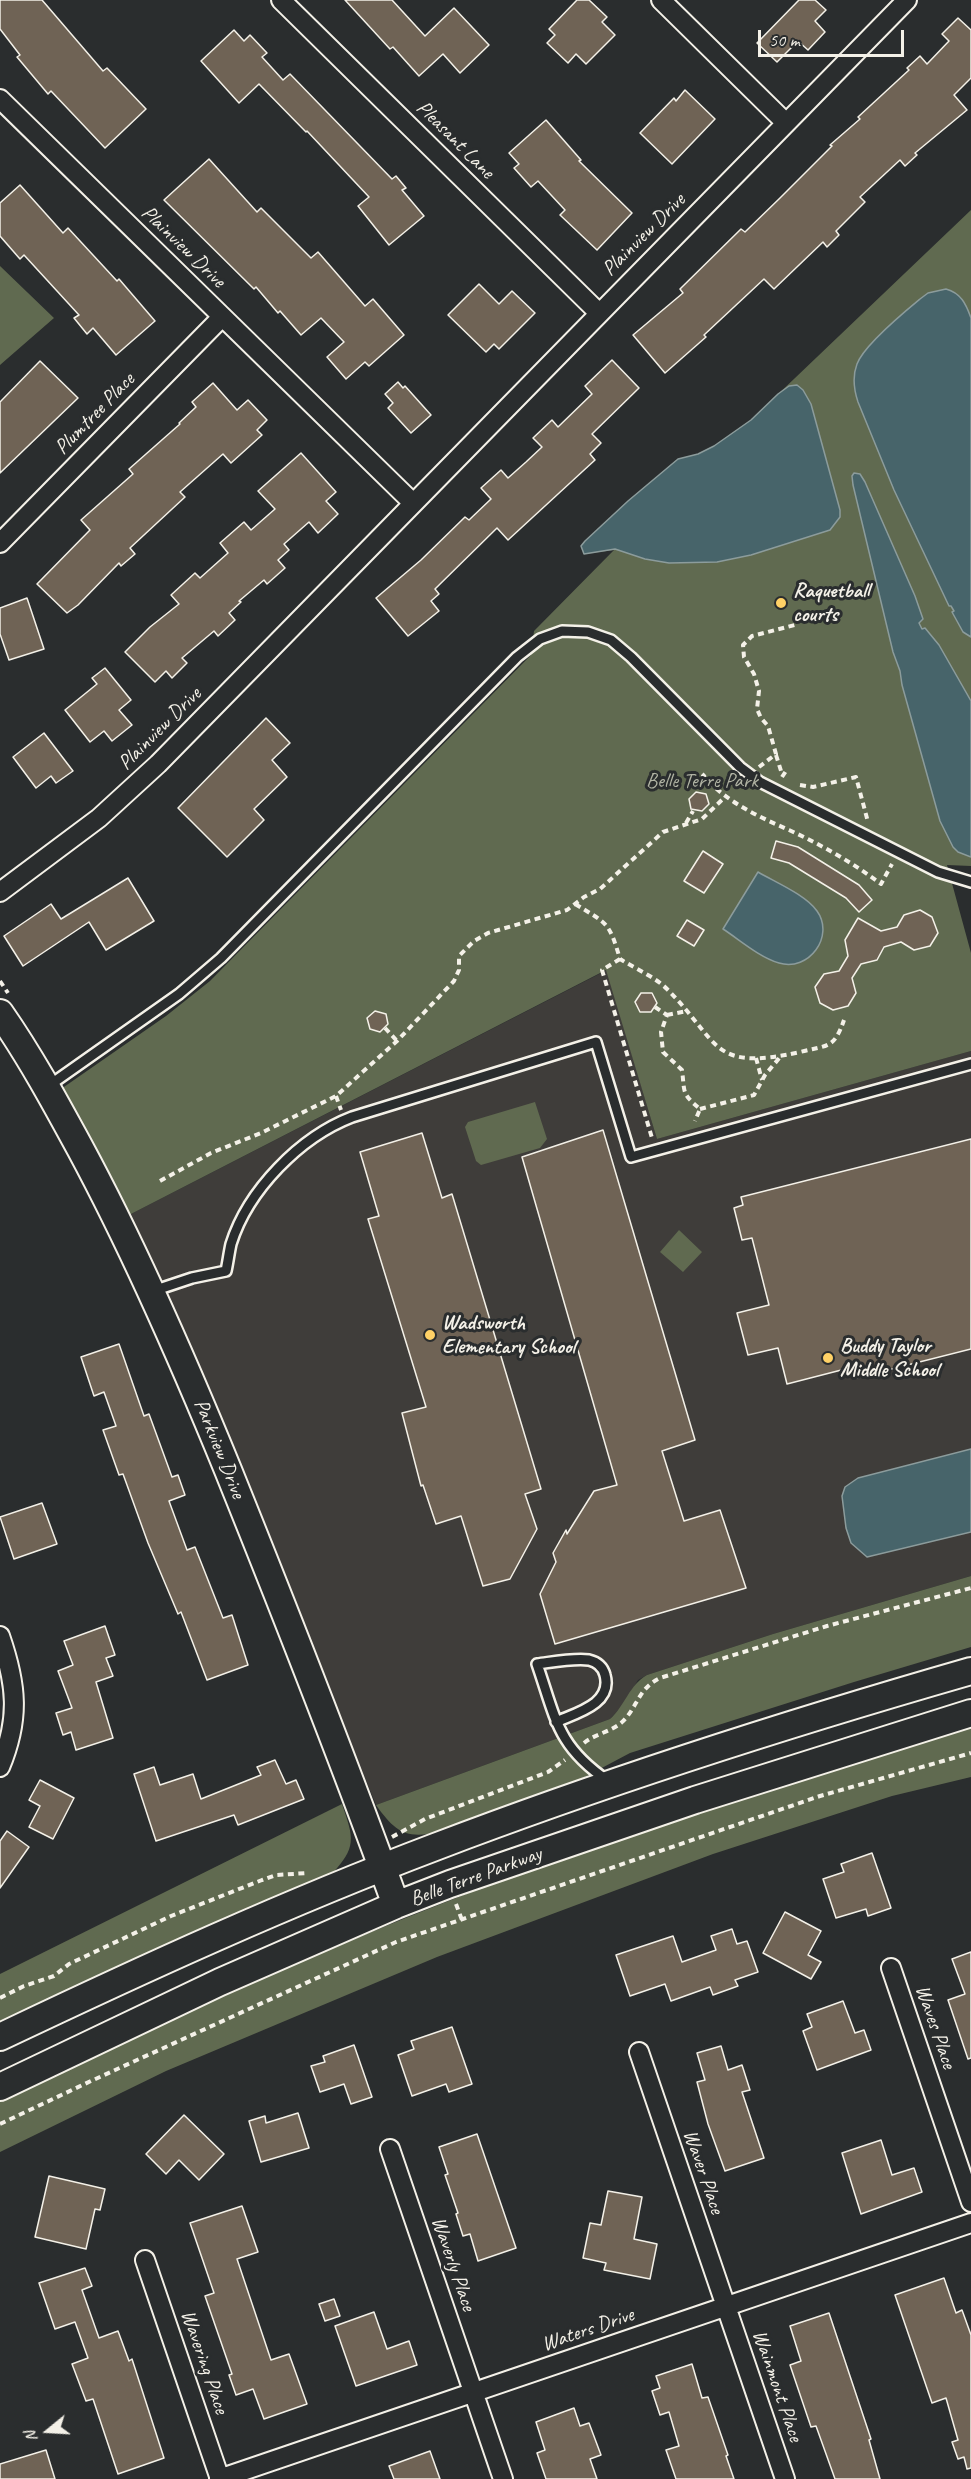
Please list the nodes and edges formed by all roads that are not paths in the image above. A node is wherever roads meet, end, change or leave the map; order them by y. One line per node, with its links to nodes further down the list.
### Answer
1 (280, 0): 6 (street, Pleasant Lane)
2 (661, 0): 5 (street)
3 (907, 0): 5 (street, Plainview Drive)
4 (0, 99): 7 (street, Plainview Drive)
5 (786, 123): 6 (street, Plainview Drive)
6 (599, 313): 8 (street, Plainview Drive)
7 (222, 316): 8 (street, Plainview Drive); 9 (street, Plumtree Place)
8 (412, 503): 11 (street, Plainview Drive)
9 (0, 543)
10 (971, 882): 14 (lane)
11 (0, 892)
12 (0, 1013): 14 (main road, Parkview Drive)
13 (971, 1064): 15 (lane)
14 (46, 1087): 15 (main road, Parkview Drive)
15 (152, 1291): 22 (main road, Parkview Drive)
16 (0, 1636): 20 (street)
17 (971, 1671): 21 (main road, Belle Terre Parkway)
18 (971, 1713): 23 (main road, Belle Terre Parkway)
19 (556, 1722): 19 (lane); 21 (lane)
20 (0, 1767)
21 (611, 1784): 22 (main road, Belle Terre Parkway)
22 (382, 1868): 23 (main road, Parkview Drive); 25 (main road, Belle Terre Parkway)
23 (396, 1905): 27 (main road, Belle Terre Parkway)
24 (891, 1968): 29 (street, Waves Place)
25 (0, 2037)
26 (639, 2052): 32 (street, Waver Place)
27 (0, 2087)
28 (390, 2149): 33 (street, Waverly Place)
29 (971, 2202)
30 (971, 2223): 32 (street, Waters Drive)
31 (145, 2260): 34 (street, Wavering Place)
32 (726, 2307): 33 (street, Waters Drive); 36 (street, Wainmont Place)
33 (473, 2393): 34 (street, Waters Drive); 35 (street, Waverly Place)
34 (220, 2479)
35 (502, 2479)
36 (785, 2479)

